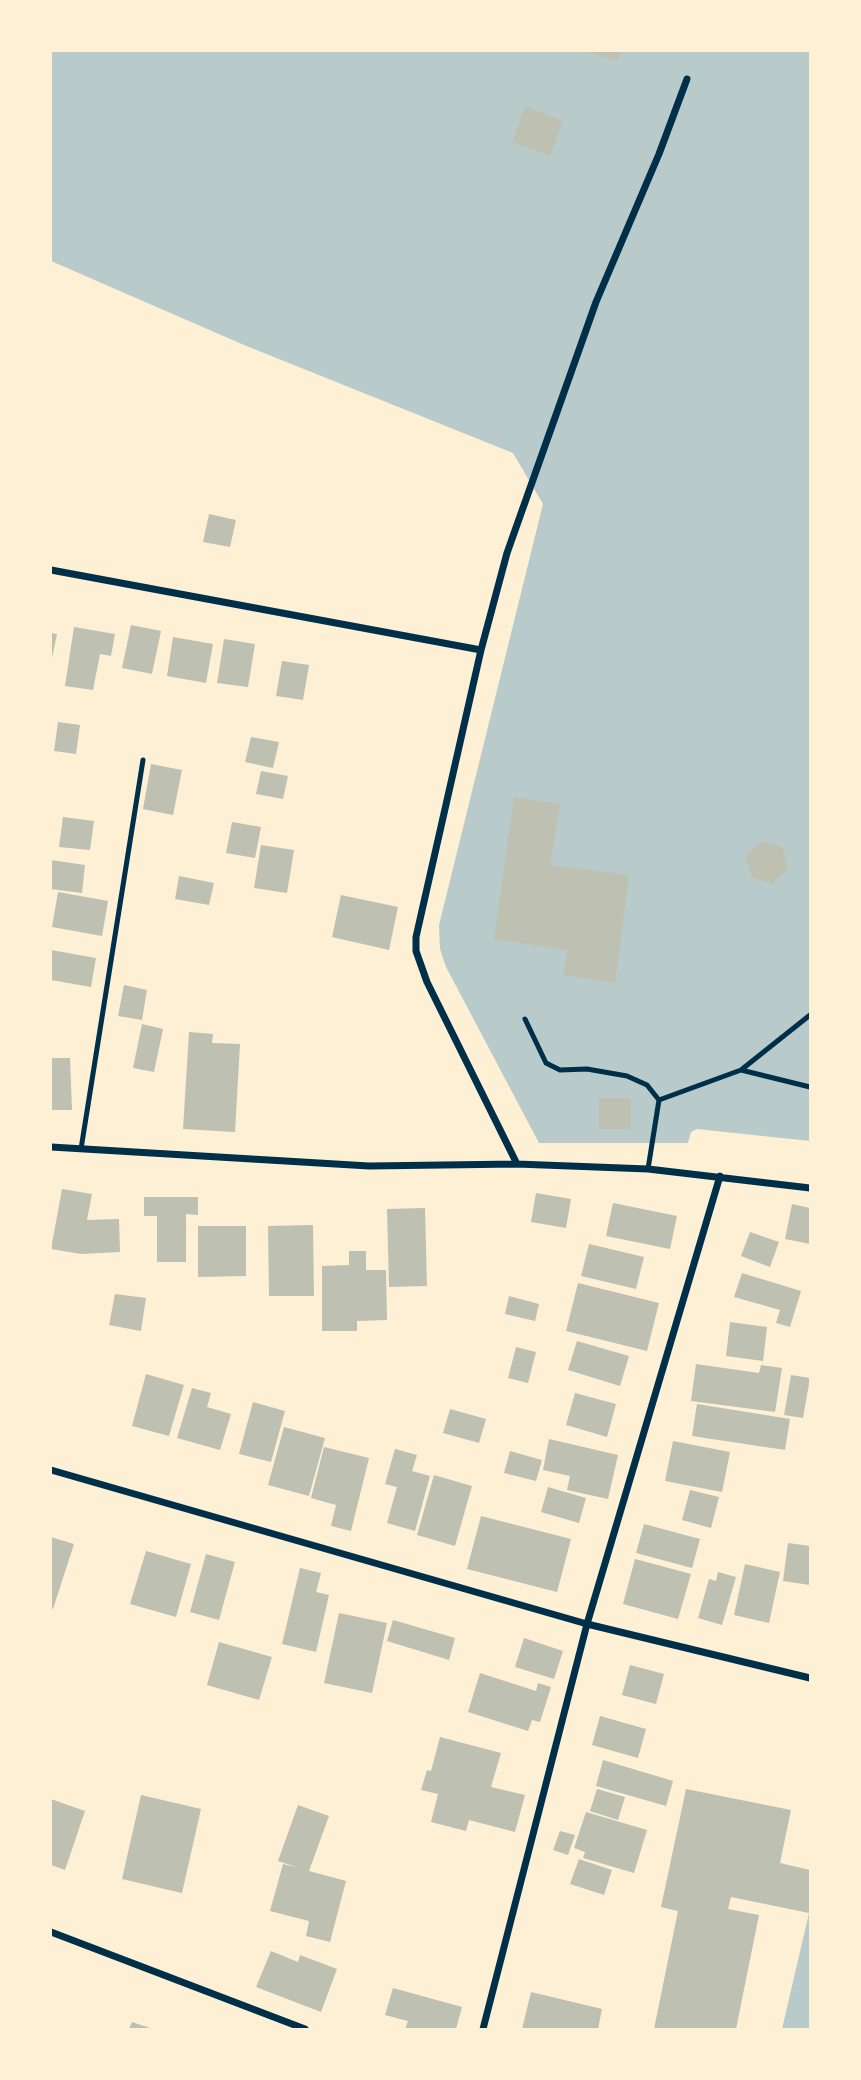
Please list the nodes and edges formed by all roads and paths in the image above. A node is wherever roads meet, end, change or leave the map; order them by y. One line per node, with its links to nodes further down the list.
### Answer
1 (687, 79): 3 (street)
2 (51, 570): 3 (street)
3 (481, 650): 12 (street)
4 (143, 760): 11 (lane)
5 (810, 1015): 7 (lane)
6 (524, 1019): 9 (lane)
7 (741, 1070): 8 (lane); 9 (lane)
8 (810, 1087)
9 (659, 1100): 13 (lane)
10 (51, 1147): 11 (street)
11 (81, 1149): 12 (street)
12 (517, 1164): 13 (street)
13 (648, 1169): 14 (street)
14 (720, 1176): 15 (street); 17 (street)
15 (810, 1188)
16 (51, 1470): 17 (street)
17 (587, 1623): 18 (street); 21 (street)
18 (810, 1678)
19 (51, 1932): 20 (street)
20 (305, 2029)
21 (483, 2029)

